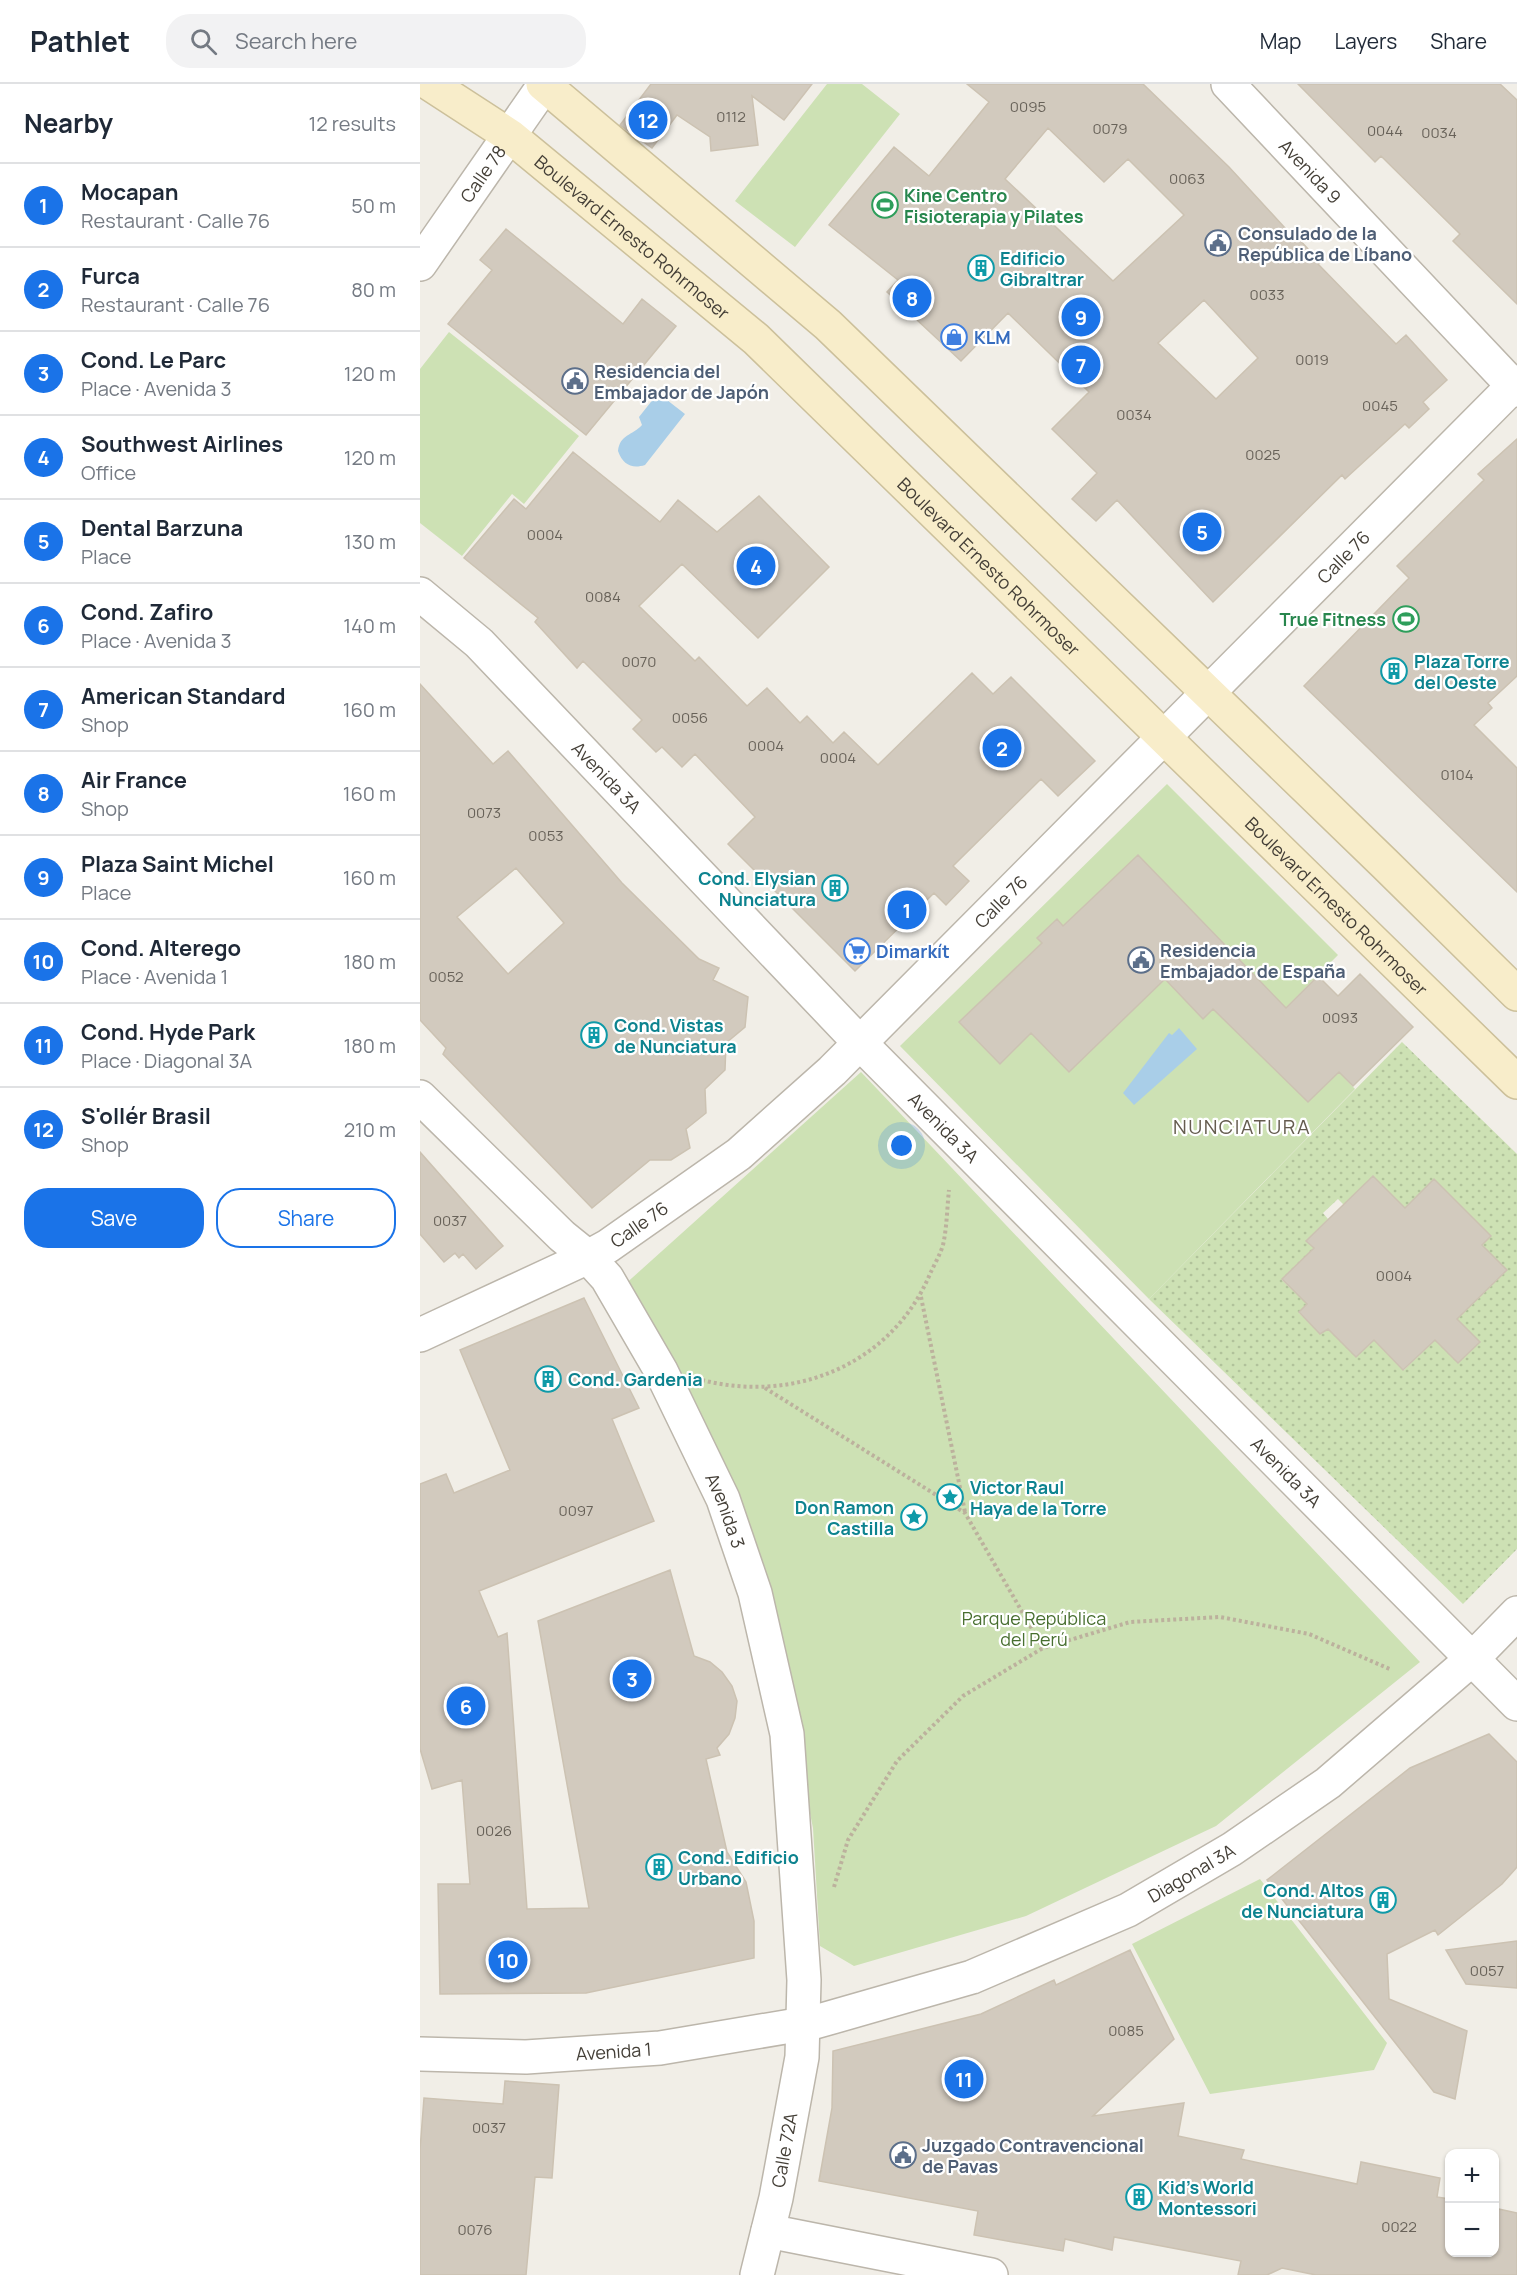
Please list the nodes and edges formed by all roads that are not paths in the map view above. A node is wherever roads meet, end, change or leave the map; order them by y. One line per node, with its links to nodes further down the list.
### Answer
1 (430, 84): 4 (main road, Boulevard Ernesto Rohrmoser)
2 (544, 84): 4 (street, Calle 78); 8 (main road)
3 (1228, 84): 6 (street, Avenida 9)
4 (510, 136): 5 (street, Calle 78); 9 (main road, Boulevard Ernesto Rohrmoser)
5 (420, 264)
6 (1516, 386): 8 (street, Calle 76)
7 (420, 594): 11 (street, Avenida 3A)
8 (1209, 693): 9 (street, Calle 76); 10 (main road)
9 (1164, 737): 11 (street, Calle 76); 12 (main road, Boulevard Ernesto Rohrmoser)
10 (1517, 994)
11 (860, 1043): 14 (street, Calle 76); 17 (street, Avenida 3A)
12 (1517, 1083)
13 (420, 1097): 14 (street, Avenida 3)
14 (588, 1257): 15 (street, Calle 76); 19 (street, Avenida 3)
15 (420, 1335)
16 (1517, 1613): 17 (street, Diagonal 3A)
17 (1472, 1659): 18 (street, Avenida 3A); 19 (street, Diagonal 3A)
18 (1517, 1704)
19 (804, 2024): 20 (street, Avenida 1); 21 (street, Calle 72A)
20 (420, 2054)
21 (768, 2231): 22 (street, Calle 72A); 23 (street)
22 (757, 2275)
23 (991, 2275)

